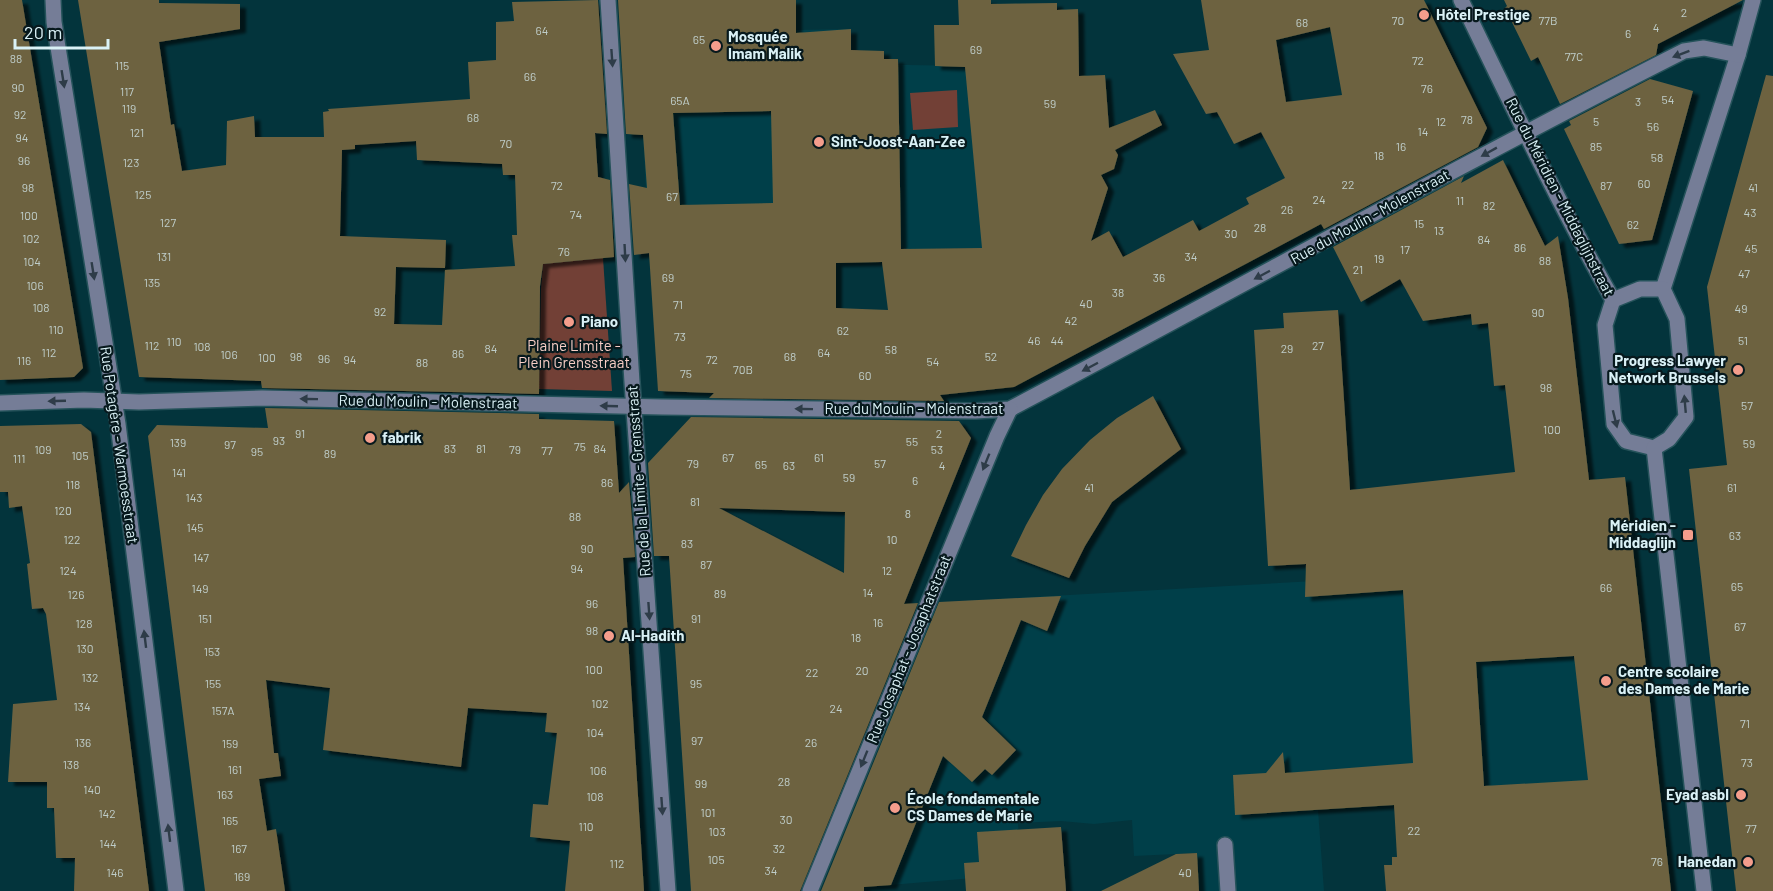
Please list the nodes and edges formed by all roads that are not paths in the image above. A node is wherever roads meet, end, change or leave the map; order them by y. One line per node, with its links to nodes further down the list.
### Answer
1 (52, 0): 9 (street, Rue Potagère - Warmoesstraat, one-way to 9)
2 (608, 0): 11 (street, Rue de la Limite - Grensstraat, one-way to 11)
3 (1461, 0): 6 (street, Rue du Méridien - Middaglijnstraat)
4 (1753, 0): 5 (street)
5 (1738, 55): 6 (street, Rue du Moulin - Molenstraat, one-way to 6); 7 (street)
6 (1526, 132): 8 (street, Rue du Méridien - Middaglijnstraat); 12 (street, Rue du Moulin - Molenstraat, one-way to 12)
7 (1663, 289): 8 (street); 13 (street, one-way to 7)
8 (1613, 300): 13 (street, Rue du Méridien - Middaglijnstraat, one-way to 13)
9 (115, 400): 10 (street, Rue du Moulin - Molenstraat, one-way to 10); 11 (street, Rue du Moulin - Molenstraat, one-way to 9); 15 (street, Rue Potagère - Warmoesstraat, one-way to 9)
10 (0, 403)
11 (634, 406): 12 (street, Rue du Moulin - Molenstraat, one-way to 11); 16 (street, Rue de la Limite - Grensstraat, one-way to 16)
12 (1010, 409): 17 (street, Rue Josaphat - Josaphatstraat, one-way to 17)
13 (1654, 448): 19 (street)
14 (1225, 845): 18 (street)
15 (176, 891)
16 (668, 891)
17 (810, 891)
18 (1228, 891)
19 (1704, 891)

